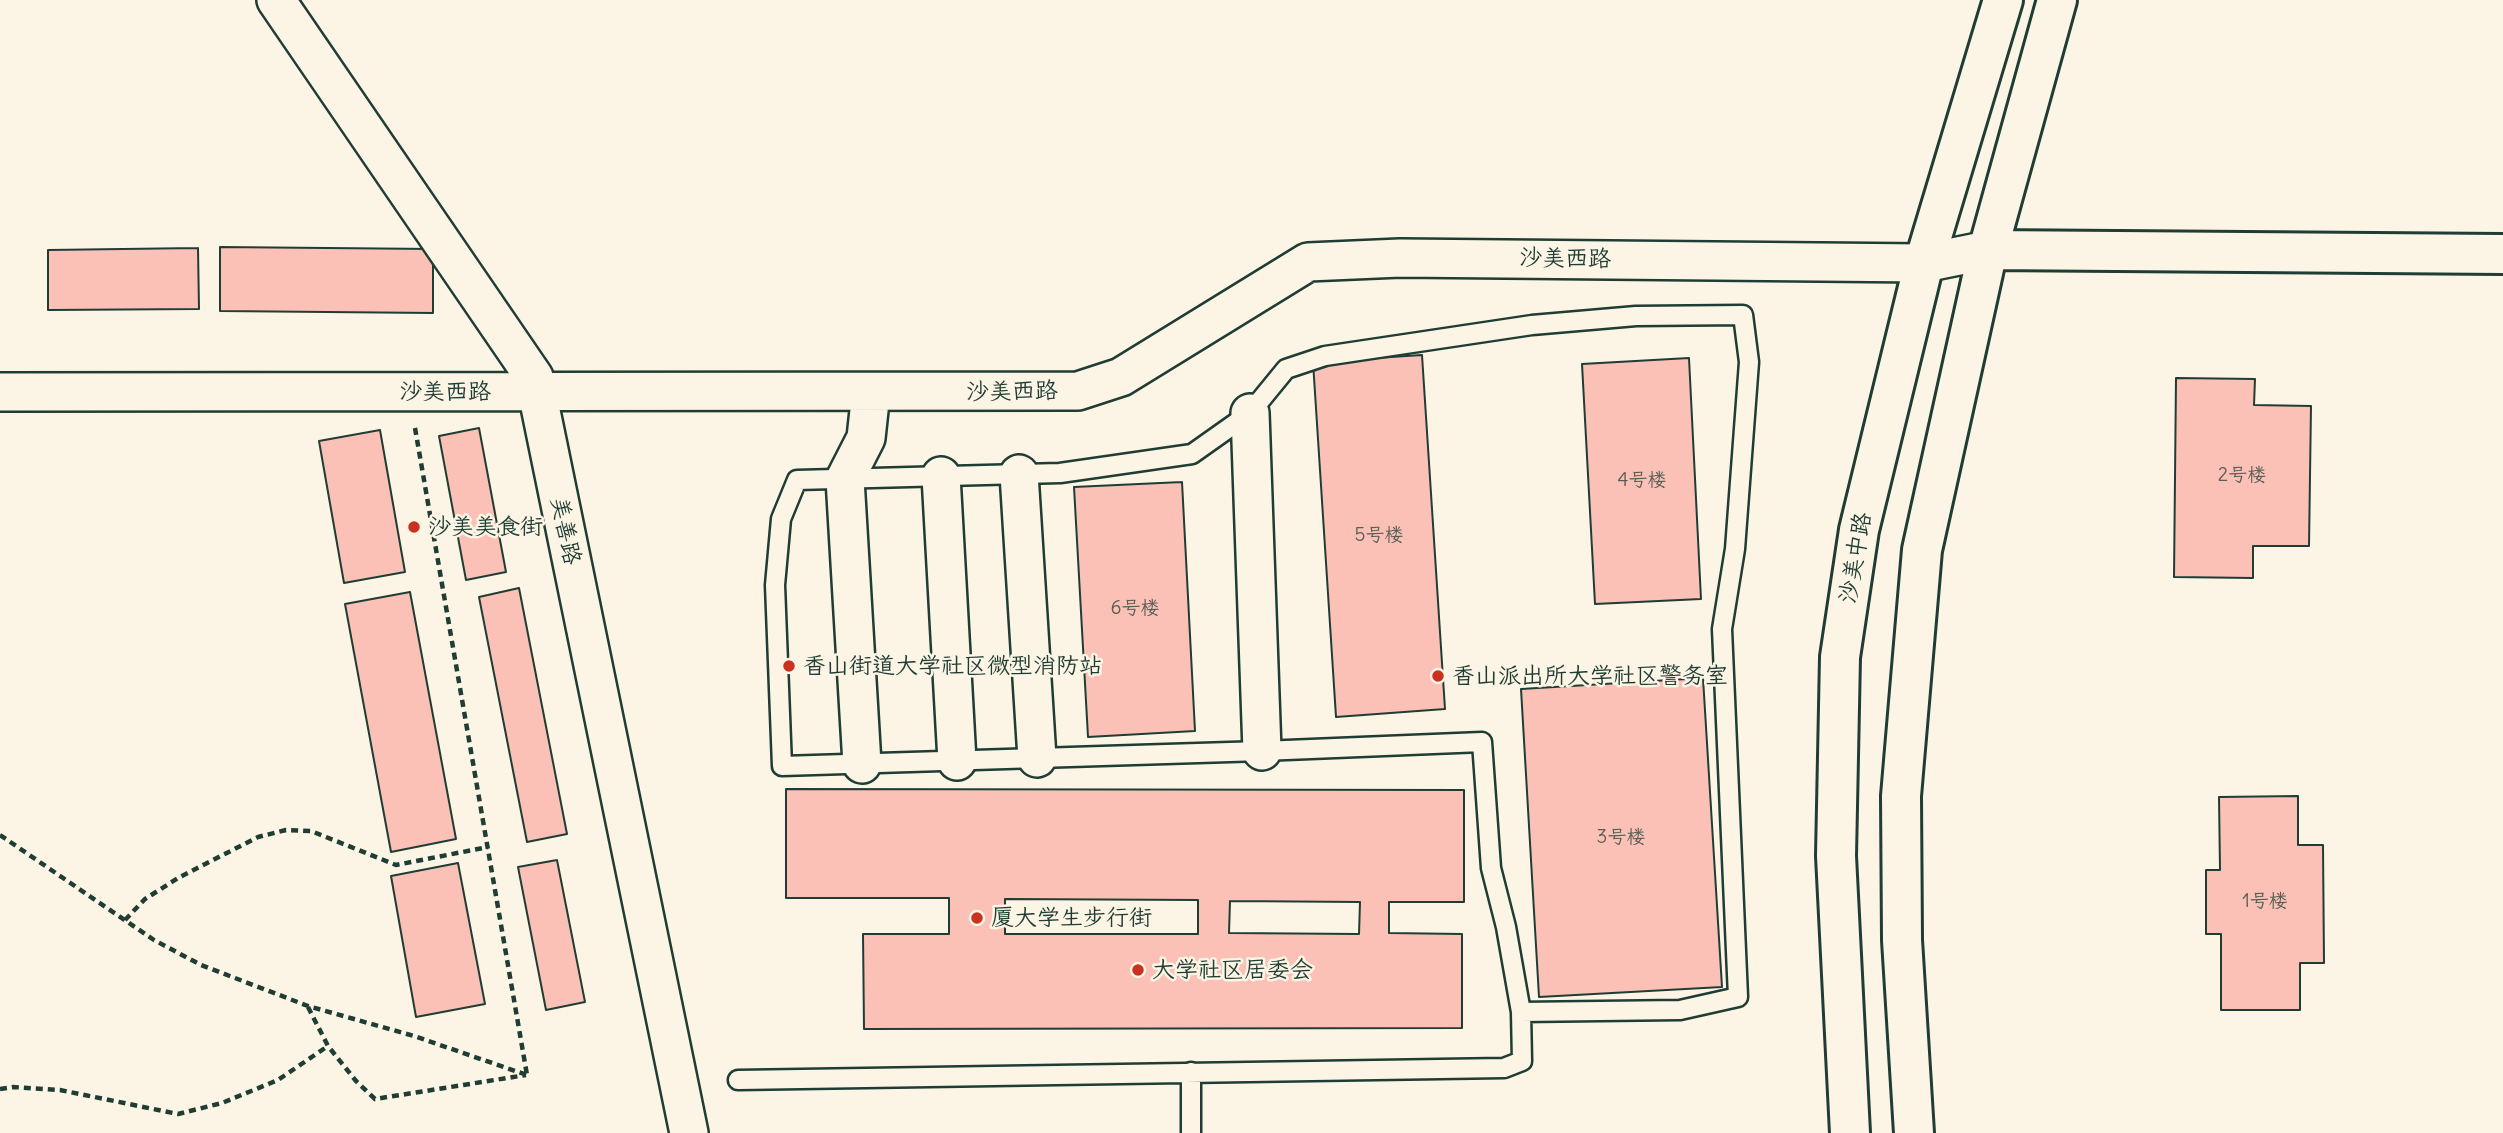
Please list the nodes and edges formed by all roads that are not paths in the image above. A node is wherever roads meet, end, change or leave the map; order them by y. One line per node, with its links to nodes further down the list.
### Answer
1 (276, 0): 8 (street, 美善路)
2 (2003, 0): 6 (street, 沙美中路)
3 (2057, 0): 4 (street)
4 (1989, 250): 5 (street); 6 (street, 沙美西路); 24 (street)
5 (2503, 254)
6 (1924, 262): 9 (street, 沙美西路); 23 (street, 沙美中路)
7 (0, 392): 8 (street, 沙美西路)
8 (537, 392): 9 (street, 沙美西路); 21 (street, 美善路)
9 (871, 392): 13 (street)
10 (1250, 413): 11 (lane); 14 (street); 18 (lane)
11 (1018, 474): 12 (lane); 15 (street)
12 (940, 476): 13 (lane); 16 (street)
13 (845, 479): 17 (street); 17 (lane)
14 (1262, 751): 15 (lane); 18 (lane)
15 (1037, 758): 16 (lane)
16 (957, 761): 17 (lane)
17 (862, 764)
18 (1521, 1012): 19 (lane)
19 (1191, 1072): 20 (lane); 22 (lane)
20 (738, 1080)
21 (689, 1133)
22 (1191, 1133)
23 (1850, 1133)
24 (1914, 1133)

